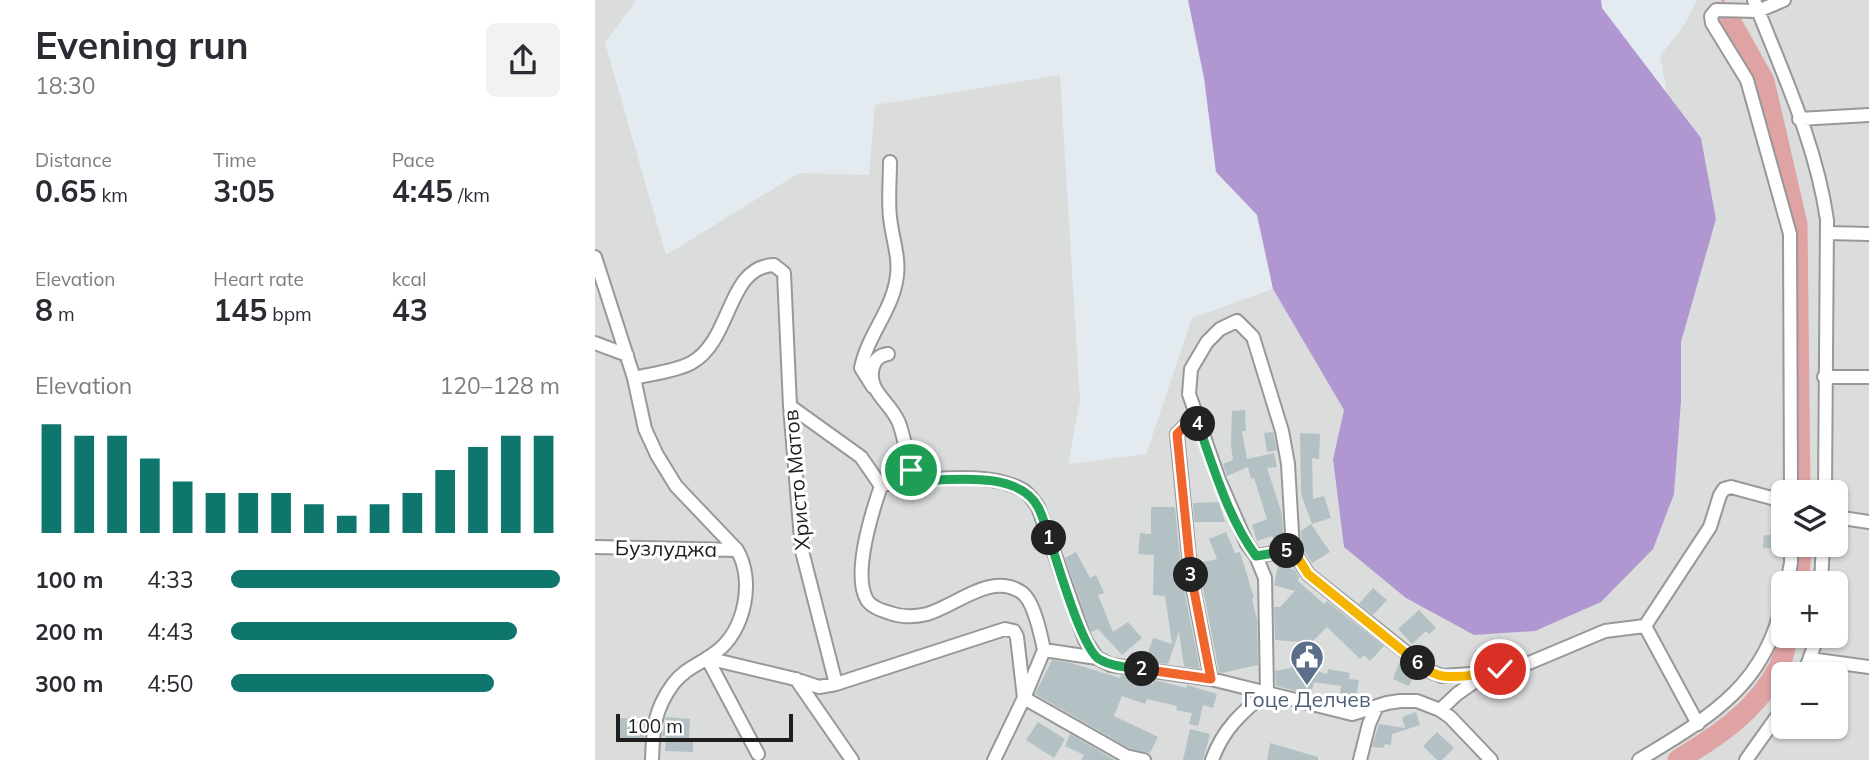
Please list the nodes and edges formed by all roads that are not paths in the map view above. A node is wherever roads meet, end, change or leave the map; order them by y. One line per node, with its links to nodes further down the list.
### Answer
1 (1784, 0): 2 (street)
2 (1756, 6): 4 (street); 18 (street)
3 (1869, 114): 4 (street)
4 (1799, 119): 6 (street)
5 (890, 162): 15 (street)
6 (1827, 233): 7 (street); 12 (street)
7 (1869, 234)
8 (595, 257): 11 (street)
9 (595, 343): 11 (street)
10 (888, 354): 15 (street)
11 (627, 355): 14 (street)
12 (1824, 377): 13 (street); 19 (street)
13 (1869, 377)
14 (634, 378): 16 (street, Христо Матов); 26 (street)
15 (873, 387): 20 (street)
16 (790, 406): 21 (street); 41 (street, Христо Матов)
17 (1195, 416): 27 (street); 28 (street); 40 (street)
18 (1791, 480)
19 (1825, 480)
20 (917, 481): 21 (street); 34 (street)
21 (881, 486): 32 (street)
22 (1771, 498): 29 (street)
23 (1848, 519): 24 (street)
24 (1869, 522)
25 (595, 547): 26 (street, Бузлуджа)
26 (737, 550): 33 (street)
27 (1293, 550): 28 (street); 38 (street)
28 (1256, 556): 42 (street)
29 (1646, 626): 38 (street); 46 (street)
30 (1771, 641): 46 (street)
31 (1814, 648): 35 (street)
32 (1044, 650): 34 (street); 43 (street)
33 (707, 658): 39 (street); 48 (street); 49 (street)
34 (1097, 658): 40 (street)
35 (1810, 659): 36 (street); 37 (street)
36 (1809, 662)
37 (1869, 667)
38 (1487, 673): 45 (street)
39 (795, 679): 41 (street); 50 (street)
40 (1211, 679): 42 (street)
41 (836, 684): 43 (street)
42 (1267, 692): 44 (street); 53 (street)
43 (1024, 698): 51 (street); 52 (street)
44 (1377, 706): 45 (street); 54 (street)
45 (1440, 710): 55 (street)
46 (1698, 724): 56 (street)
47 (1771, 725): 57 (street)
48 (758, 754)
49 (652, 760)
50 (852, 760)
51 (994, 760)
52 (1144, 760)
53 (1212, 760)
54 (1360, 760)
55 (1491, 760)
56 (1639, 760)
57 (1746, 760)

